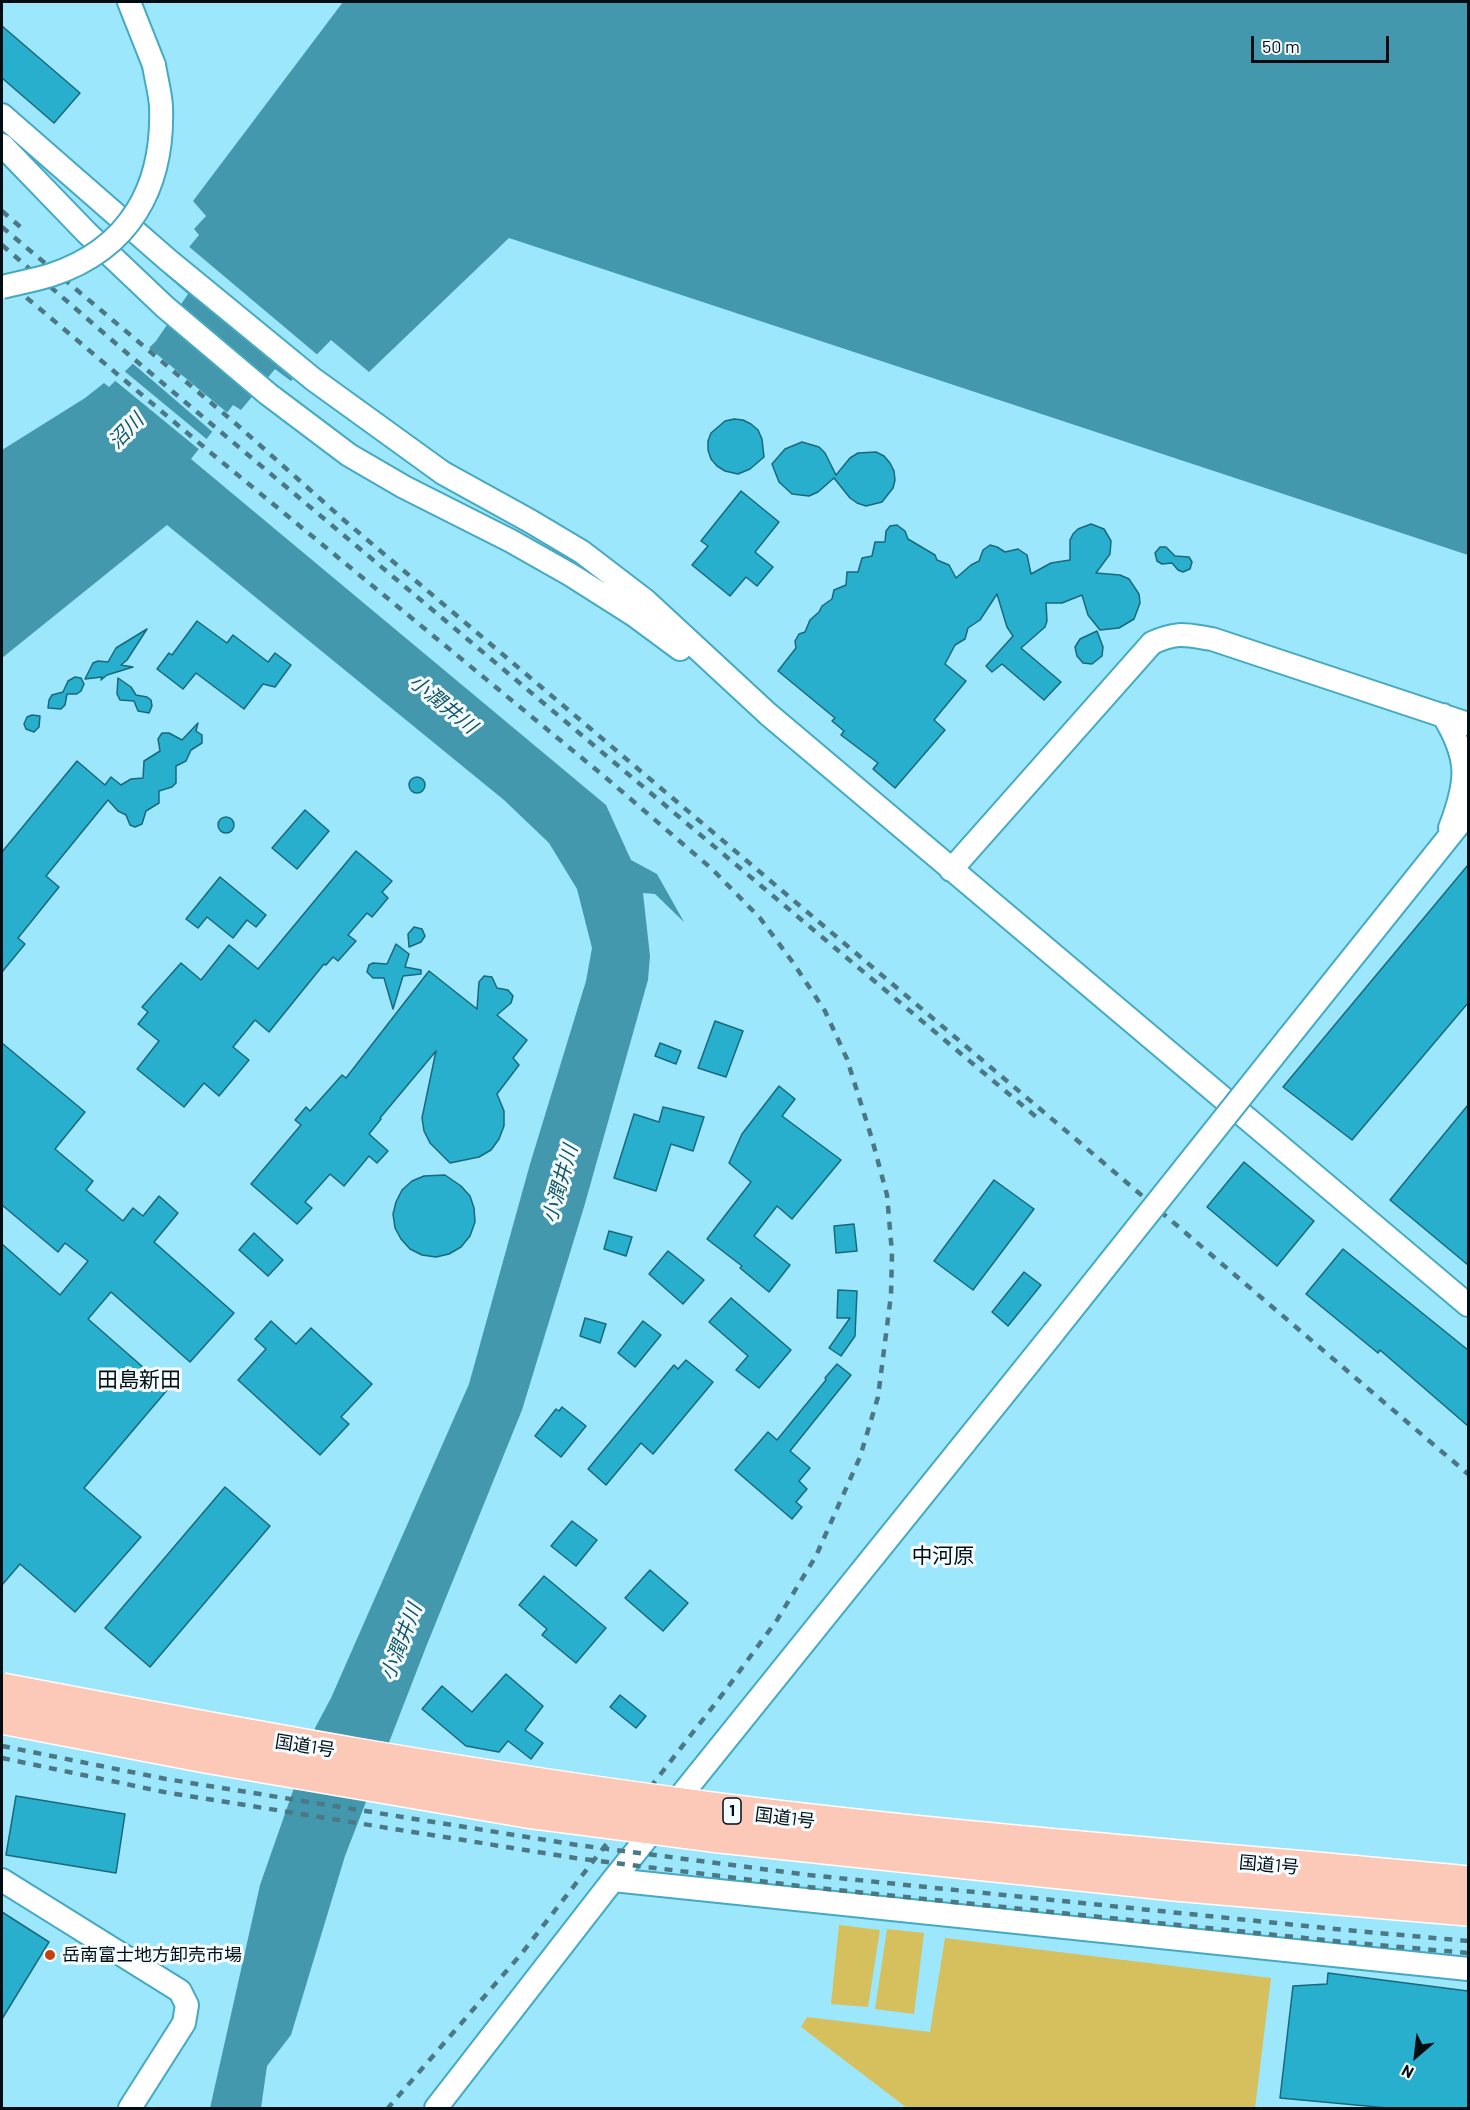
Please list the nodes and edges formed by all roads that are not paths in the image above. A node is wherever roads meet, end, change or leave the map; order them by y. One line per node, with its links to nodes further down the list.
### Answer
1 (129, 2): 4 (street, bridge)
2 (2, 115): 5 (street)
3 (2, 145): 5 (street)
4 (2, 287)
5 (768, 714): 11 (street)
6 (1443, 715): 7 (street); 10 (street); 11 (street)
7 (1468, 724)
8 (1468, 813): 10 (street)
9 (1468, 822): 10 (street)
10 (1444, 844): 16 (street, bridge)
11 (951, 870): 12 (street)
12 (1468, 1305)
13 (2, 1690): 17 (highway, 国道1号 / 1, bridge)
14 (2, 1717): 18 (highway, 国道1号 / 1, bridge)
15 (2, 1880): 20 (street)
16 (613, 1880): 19 (street); 21 (street)
17 (1468, 1883)
18 (1468, 1909)
19 (1468, 1970)
20 (130, 2109)
21 (436, 2109)

